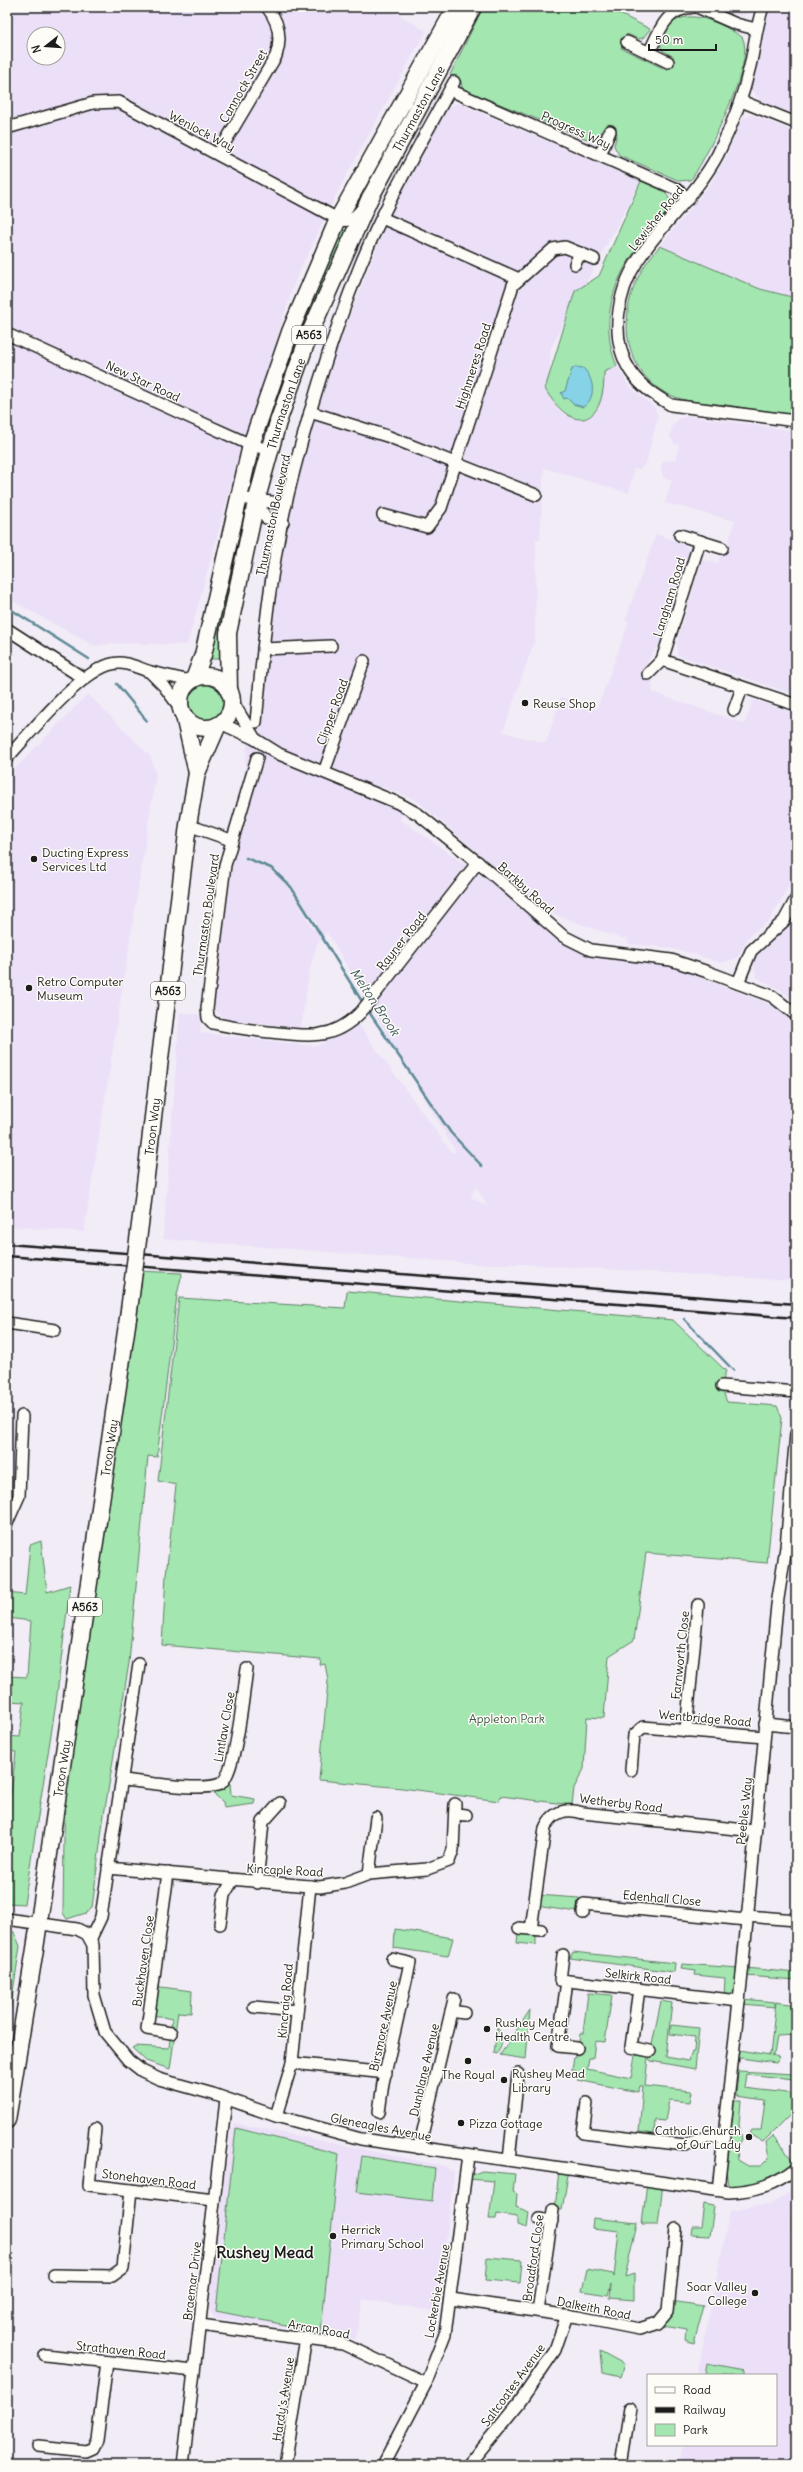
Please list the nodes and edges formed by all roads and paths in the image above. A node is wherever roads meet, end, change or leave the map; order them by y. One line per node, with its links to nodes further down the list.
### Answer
1 (267, 7): 17 (street, Cannock Street)
2 (456, 7): 22 (highway, Thurmaston Lane / A563)
3 (473, 7): 20 (highway, Thurmaston Lane / A563)
4 (688, 7): 5 (street); 10 (street)
5 (694, 7)
6 (697, 7): 8 (street)
7 (763, 7): 8 (street, Lewisher Road)
8 (756, 29): 13 (street, Lewisher Road)
9 (627, 42): 10 (street)
10 (649, 53): 11 (street)
11 (668, 62)
12 (452, 86): 18 (street, Progress Way); 21 (street, Thurmaston Boulevard)
13 (741, 101): 14 (street); 19 (street, Lewisher Road)
14 (796, 123)
15 (7, 128): 17 (street, Wenlock Way)
16 (610, 131): 18 (street)
17 (218, 154): 22 (street, Wenlock Way)
18 (600, 155): 19 (street, Progress Way)
19 (689, 199): 29 (street, Lewisher Road)
20 (369, 200): 22 (street); 31 (highway, Thurmaston Lane / A563)
21 (382, 218): 26 (street); 28 (street, Thurmaston Boulevard)
22 (338, 219): 30 (highway, Thurmaston Lane / A563)
23 (580, 253): 24 (street, Highmeres Road); 25 (street); 26 (street, Highmeres Road)
24 (594, 259)
25 (575, 264)
26 (519, 279): 32 (street, Highmeres Road)
27 (7, 334): 30 (street, New Star Road)
28 (310, 412): 32 (street); 36 (street, Thurmaston Boulevard)
29 (796, 421)
30 (251, 444): 31 (street, New Star Road); 34 (highway, Thurmaston Lane / A563)
31 (270, 450): 35 (highway, Thurmaston Lane / A563)
32 (455, 464): 33 (street); 37 (street, Highmeres Road)
33 (536, 495)
34 (238, 497): 35 (street); 50 (highway, Thurmaston Lane / A563)
35 (256, 502): 36 (street); 38 (street); 52 (highway, Thurmaston Lane / A563)
36 (286, 505): 38 (street, Thurmaston Boulevard)
37 (383, 515)
38 (283, 522): 44 (street, Thurmaston Boulevard)
39 (680, 535): 40 (street)
40 (700, 541): 41 (street); 45 (street, Langham Road)
41 (722, 548)
42 (7, 629): 49 (street)
43 (331, 646): 44 (street)
44 (263, 650): 56 (street, Thurmaston Boulevard)
45 (662, 660): 48 (street, Langham Road); 51 (street)
46 (364, 661): 61 (street, Clipper Road)
47 (150, 672): 49 (street); 50 (street); 55 (street)
48 (648, 674)
49 (83, 678): 59 (street)
50 (192, 680): 52 (highway); 55 (highway)
51 (742, 688): 53 (street); 54 (street)
52 (230, 695): 57 (highway); 58 (street, Barkby Road)
53 (796, 705)
54 (734, 710)
55 (182, 713): 57 (highway); 62 (highway, Troon Way / A563)
56 (256, 722)
57 (219, 724): 58 (street, Barkby Road); 62 (highway, Troon Way / A563)
58 (256, 739): 61 (street, Barkby Road)
59 (7, 758)
60 (258, 758): 64 (street, Thurmaston Boulevard)
61 (324, 772): 65 (street, Barkby Road)
62 (197, 773): 63 (highway, Troon Way / A563)
63 (188, 825): 64 (street); 101 (highway, Troon Way / A563, bridge)
64 (232, 840): 68 (street, Thurmaston Boulevard)
65 (478, 862): 67 (street, Barkby Road); 68 (street, Rayner Road)
66 (796, 899): 67 (street)
67 (738, 983): 69 (street, Barkby Road)
68 (207, 1008)
69 (796, 1015)
70 (7, 1323): 71 (street)
71 (55, 1330)
72 (722, 1386): 73 (street)
73 (796, 1392)
74 (22, 1416): 76 (street)
75 (796, 1434): 77 (street, Peebles Way)
76 (7, 1523)
77 (791, 1541): 81 (street, Peebles Way)
78 (698, 1605): 83 (street, Farnworth Close)
79 (139, 1664): 86 (street)
80 (247, 1669): 86 (street, Lintlaw Close)
81 (765, 1724): 82 (street); 84 (street, Peebles Way)
82 (796, 1727)
83 (686, 1731): 84 (street, Wentbridge Road); 85 (street, Wentbridge Road)
84 (764, 1737): 90 (street, Peebles Way)
85 (631, 1770)
86 (123, 1780): 91 (street)
87 (280, 1803): 95 (street)
88 (459, 1811): 93 (street, Kincaple Road)
89 (376, 1818): 93 (street)
90 (755, 1831): 98 (street, Peebles Way); 103 (street, Wetherby Road)
91 (108, 1868): 92 (street, Kincaple Road); 104 (street)
92 (168, 1873): 94 (street, Kincaple Road); 115 (street, Buckhaven Close)
93 (369, 1874): 96 (street, Kincaple Road)
94 (233, 1880): 95 (street, Kincaple Road); 102 (street)
95 (257, 1882): 96 (street, Kincaple Road)
96 (310, 1886): 112 (street, Kincraig Road)
97 (584, 1905): 98 (street, Edenhall Close)
98 (746, 1918): 100 (street, Edenhall Close); 110 (street, Peebles Way)
99 (7, 1919): 101 (street)
100 (796, 1920)
101 (39, 1923): 104 (street); 125 (highway, Troon Way / A563)
102 (220, 1924)
103 (519, 1928)
104 (91, 1938): 121 (street, Gleneagles Avenue)
105 (563, 1955): 107 (street)
106 (392, 1959): 119 (street, Birsmore Avenue)
107 (567, 1981): 108 (street, Selkirk Road); 116 (street)
108 (639, 1989): 110 (street, Selkirk Road); 117 (street)
109 (454, 1999): 113 (street, Dunblane Avenue)
110 (739, 2001): 127 (street, Peebles Way)
111 (254, 2007): 112 (street)
112 (297, 2011): 118 (street, Kincraig Road)
113 (451, 2011): 114 (street); 128 (street, Dunblane Avenue)
114 (464, 2013)
115 (171, 2033)
116 (577, 2048)
117 (650, 2051)
118 (292, 2063): 119 (street); 124 (street, Kincraig Road)
119 (386, 2073): 123 (street, Birsmore Avenue)
120 (518, 2074): 130 (street)
121 (226, 2100): 124 (street, Gleneagles Avenue); 134 (street, Braemar Drive)
122 (587, 2103): 127 (street)
123 (380, 2112)
124 (276, 2116): 128 (street, Gleneagles Avenue)
125 (7, 2120)
126 (96, 2129): 132 (street, Stonehaven Road)
127 (725, 2138): 133 (street, Peebles Way)
128 (419, 2148): 129 (street, Gleneagles Avenue)
129 (468, 2156): 130 (street, Gleneagles Avenue); 138 (street, Lockerbie Avenue)
130 (508, 2160): 133 (street, Gleneagles Avenue)
131 (796, 2168): 133 (street, Gleneagles Avenue)
132 (131, 2190): 134 (street, Stonehaven Road); 137 (street)
133 (718, 2190)
134 (214, 2200): 141 (street, Braemar Drive)
135 (539, 2219): 139 (street, Broadford Close)
136 (676, 2229): 140 (street, Dalkeith Road)
137 (54, 2275)
138 (451, 2299): 139 (street, Dalkeith Road); 146 (street, Lockerbie Avenue)
139 (538, 2311): 140 (street, Dalkeith Road)
140 (567, 2315): 152 (street, Saltcoates Avenue)
141 (200, 2325): 142 (street, Arran Road); 145 (street, Braemar Drive)
142 (306, 2338): 146 (street, Arran Road); 150 (street, Hardy's Avenue)
143 (45, 2356): 144 (street, Strathaven Road)
144 (107, 2362): 145 (street, Strathaven Road); 148 (street)
145 (194, 2371): 149 (street, Braemar Drive)
146 (426, 2382): 151 (street, Lockerbie Avenue)
147 (630, 2408): 153 (street)
148 (38, 2446)
149 (183, 2465)
150 (285, 2465)
151 (384, 2465)
152 (468, 2465)
153 (622, 2465)

